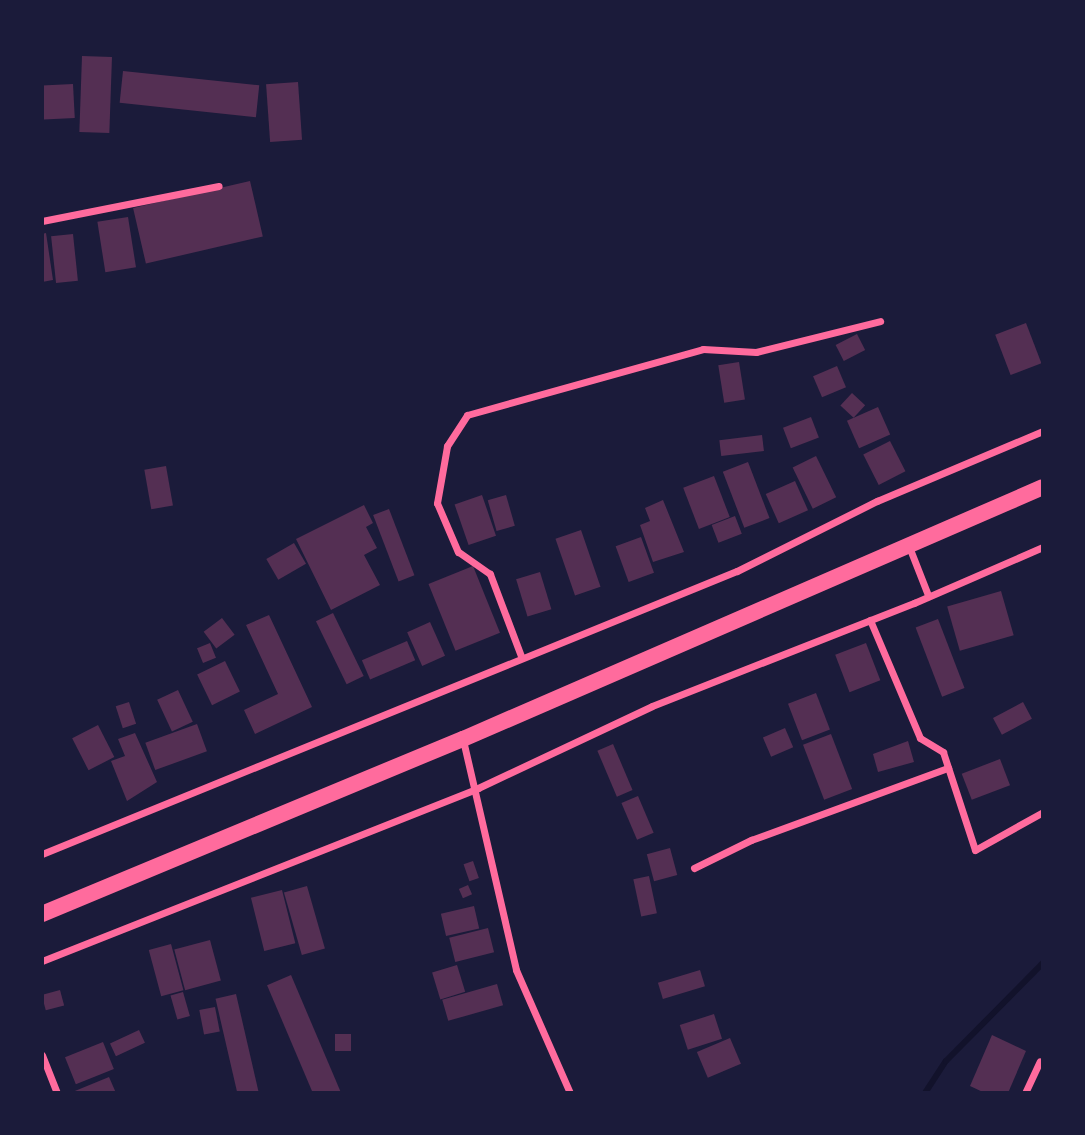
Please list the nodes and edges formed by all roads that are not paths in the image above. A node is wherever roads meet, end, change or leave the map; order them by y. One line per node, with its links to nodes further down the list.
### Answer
1 (219, 186): 2 (street)
2 (42, 221)
3 (880, 321): 10 (street)
4 (1043, 431): 10 (street)
5 (1043, 487): 6 (highway)
6 (908, 543): 8 (street); 11 (highway)
7 (1043, 547): 8 (street)
8 (928, 596): 9 (street)
9 (870, 620): 12 (street); 13 (street)
10 (521, 656): 15 (street)
11 (463, 739): 13 (street); 17 (highway)
12 (948, 768): 14 (street); 16 (street)
13 (478, 788): 18 (street); 22 (street)
14 (1043, 813)
15 (42, 854)
16 (694, 868)
17 (42, 915)
18 (42, 961)
19 (42, 1055): 21 (street)
20 (1040, 1061): 23 (street)
21 (57, 1093)
22 (570, 1093)
23 (1024, 1093)

